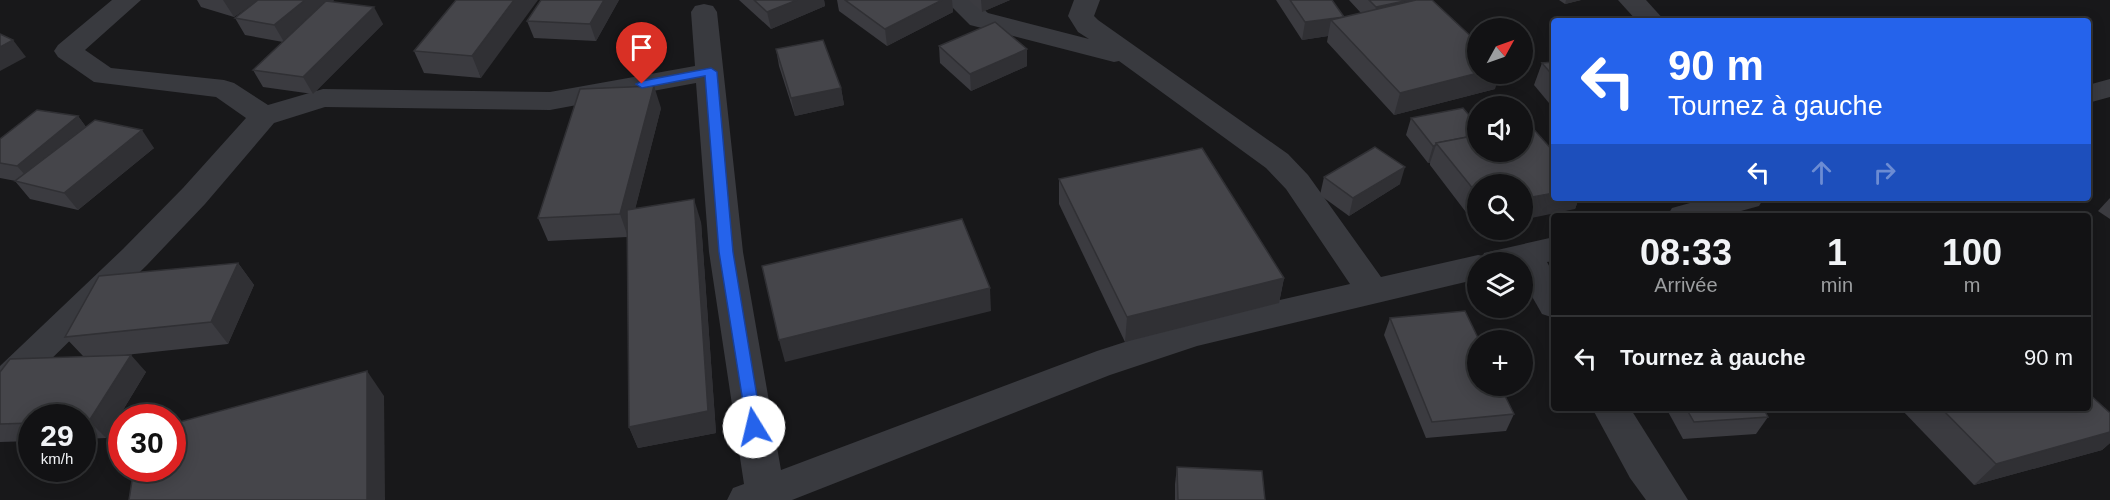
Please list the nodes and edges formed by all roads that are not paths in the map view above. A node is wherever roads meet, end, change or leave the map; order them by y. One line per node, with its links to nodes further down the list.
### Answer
1 (128, 0): 11 (street)
2 (958, 0): 7 (street)
3 (1087, 0): 7 (street)
4 (1631, 0): 6 (street)
5 (704, 12): 8 (street)
6 (1649, 18)
7 (1133, 59): 16 (street)
8 (711, 72): 11 (street); 20 (street)
9 (2110, 88): 10 (street)
10 (2091, 93)
11 (264, 116): 18 (street)
12 (1737, 201): 13 (street)
13 (1694, 213)
14 (1533, 269): 17 (street)
15 (1467, 270): 16 (street)
16 (1373, 292): 20 (street)
17 (1551, 300)
18 (0, 391)
19 (1613, 411): 21 (street)
20 (759, 498)
21 (1668, 500)

